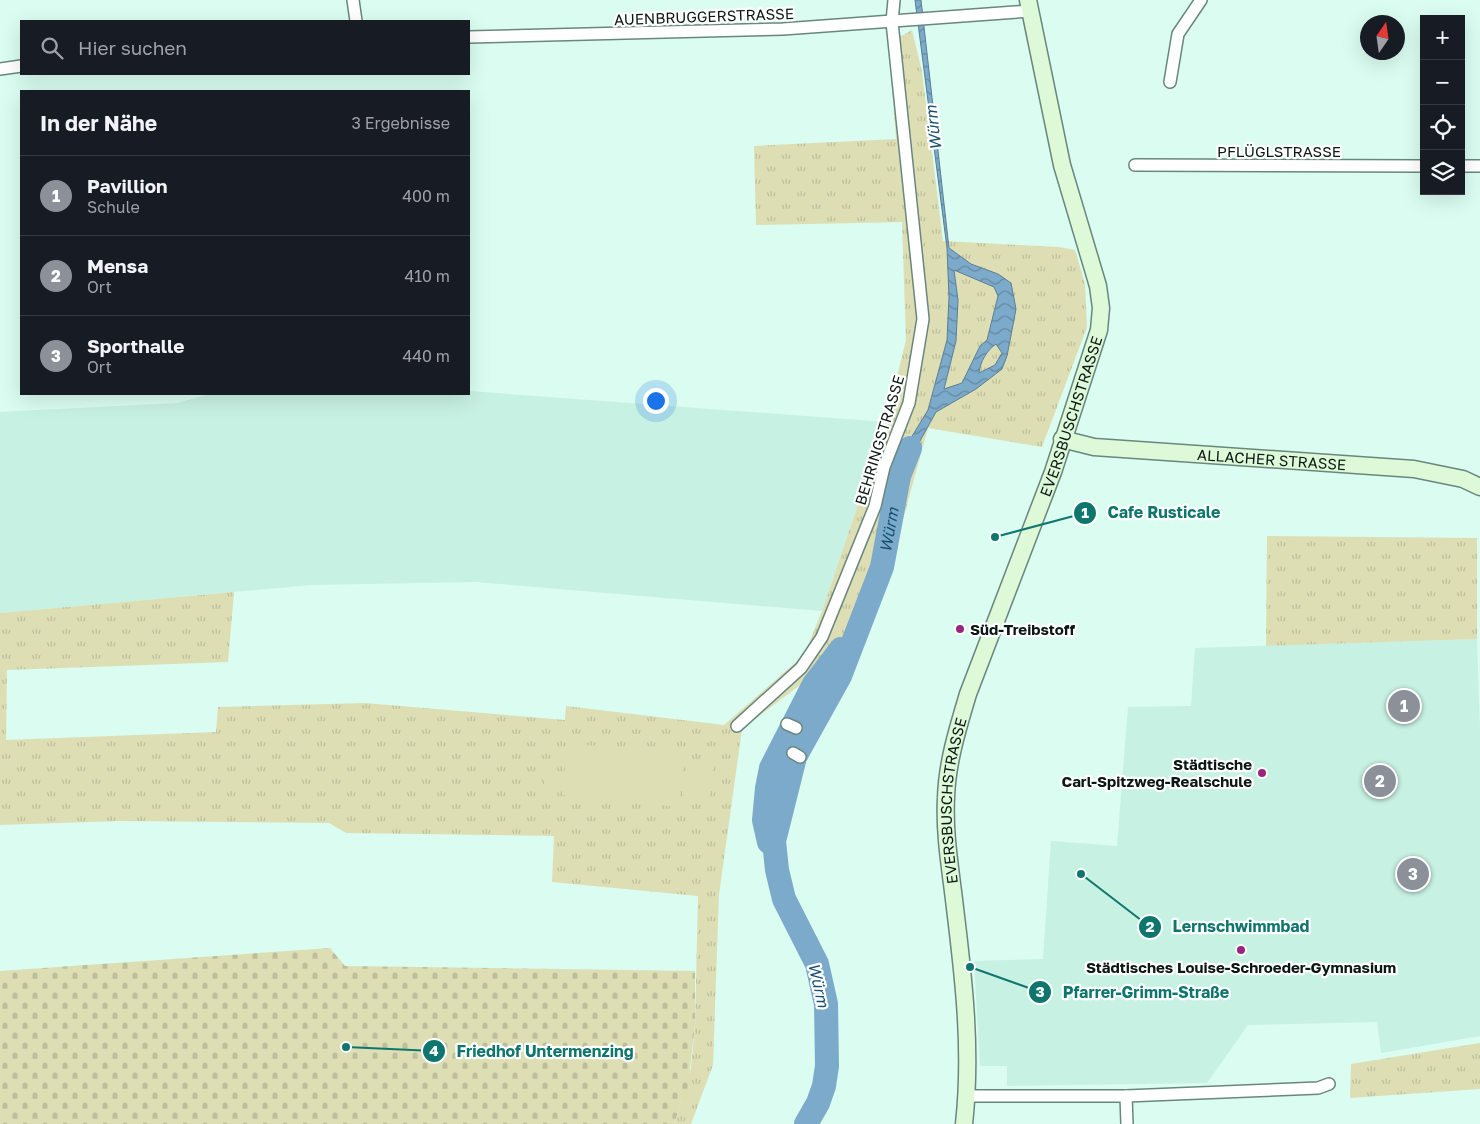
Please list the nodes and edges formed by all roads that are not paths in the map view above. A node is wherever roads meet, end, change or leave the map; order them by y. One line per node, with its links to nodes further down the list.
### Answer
1 (353, 0): 5 (street)
2 (894, 0): 6 (street, BEHRINGSTRASSE)
3 (1201, 0): 10 (street)
4 (1029, 6): 6 (street, AUENBRUGGERSTRASSE); 15 (main road, EVERSBUSCHSTRASSE)
5 (356, 20)
6 (892, 22): 7 (street, AUENBRUGGERSTRASSE); 17 (street, BEHRINGSTRASSE)
7 (470, 36)
8 (20, 66): 9 (street)
9 (0, 70)
10 (1170, 82)
11 (1134, 165): 12 (street, PFLÜGLSTRASSE)
12 (1420, 166)
13 (1465, 166): 14 (street)
14 (1480, 166)
15 (1062, 439): 16 (main road, ALLACHER STRASSE); 19 (main road, EVERSBUSCHSTRASSE)
16 (1480, 487)
17 (737, 726)
18 (1329, 1084): 20 (street)
19 (967, 1096): 20 (street); 21 (main road, EVERSBUSCHSTRASSE)
20 (1126, 1096): 22 (street)
21 (964, 1124)
22 (1128, 1124)

